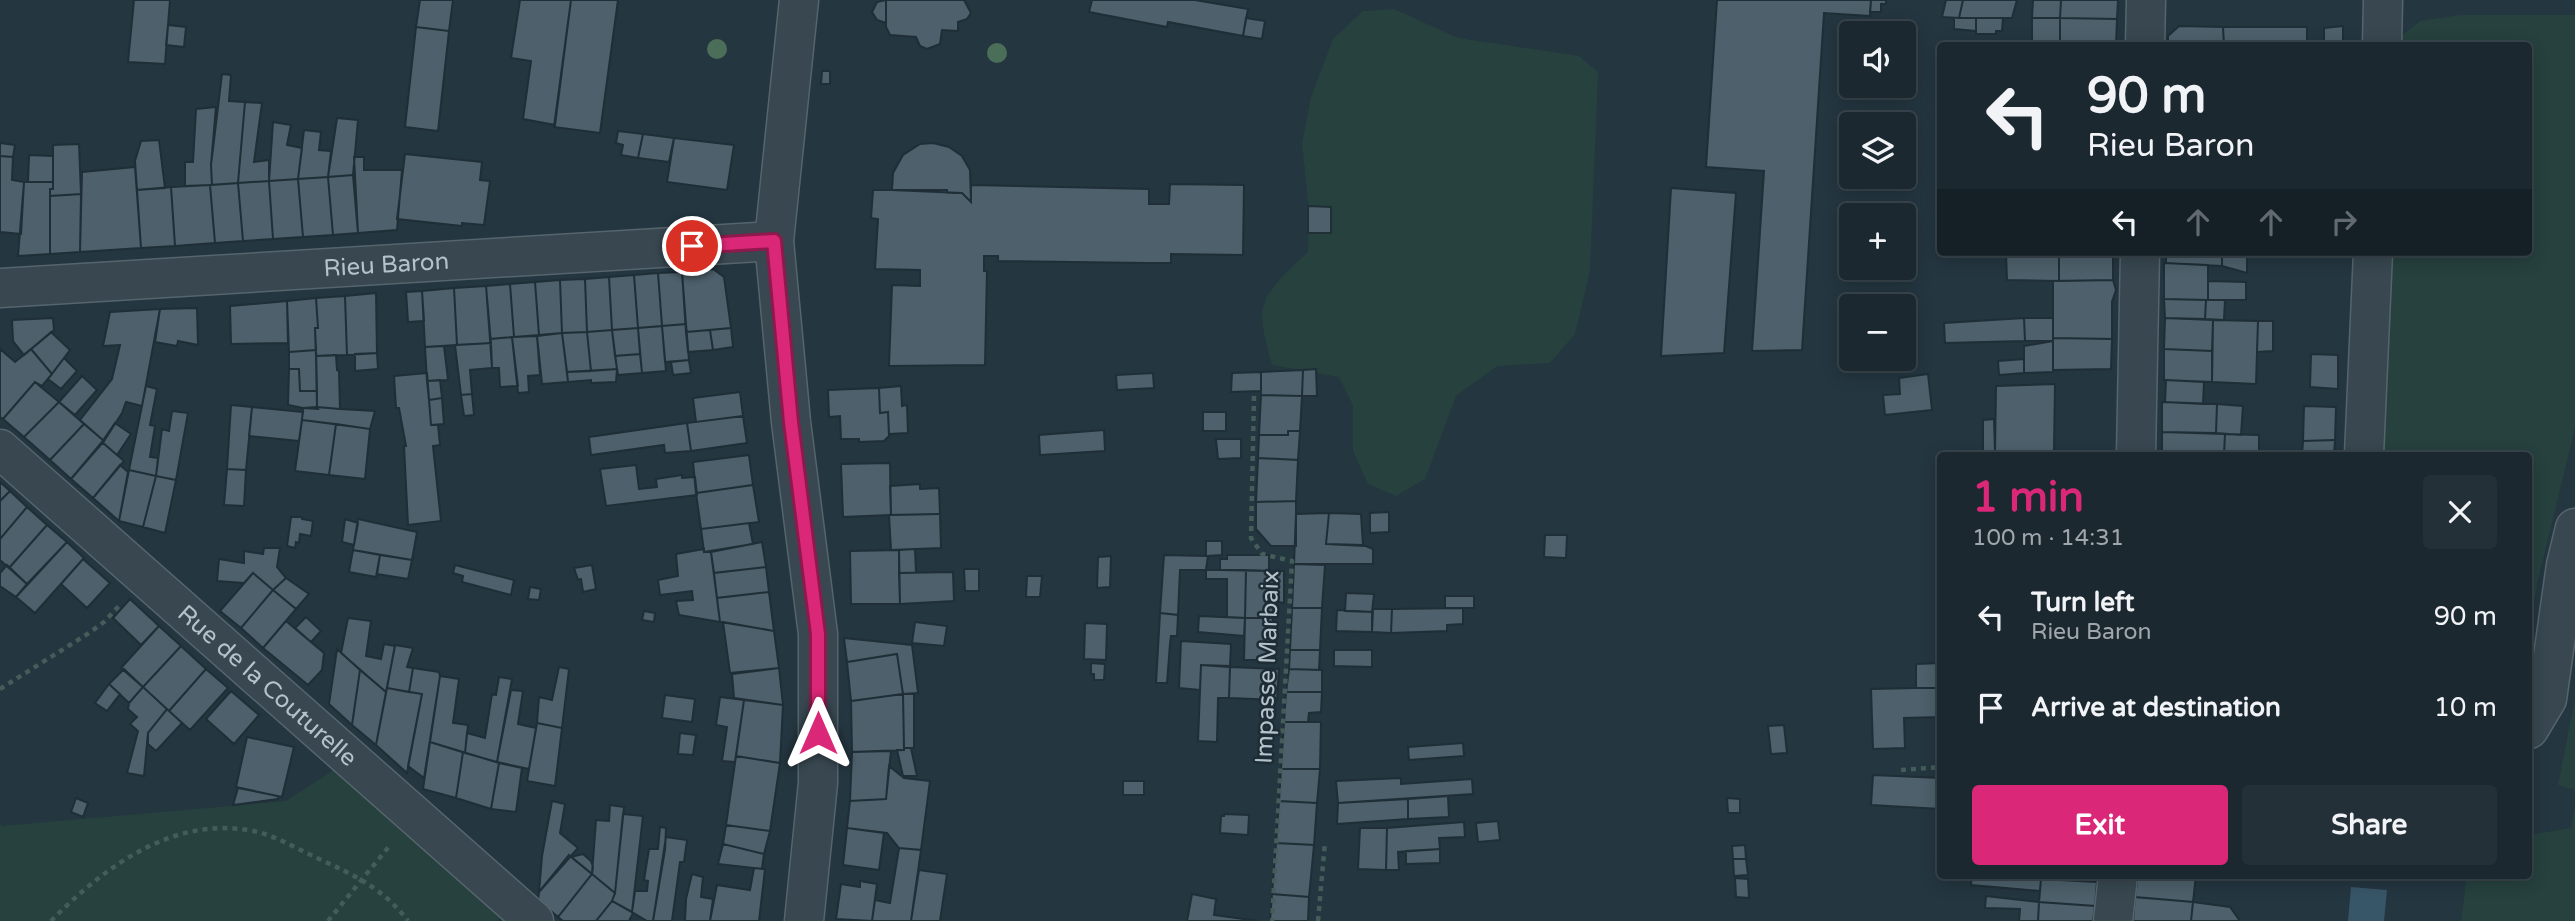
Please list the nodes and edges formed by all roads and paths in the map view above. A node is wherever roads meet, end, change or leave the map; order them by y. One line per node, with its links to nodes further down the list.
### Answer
1 (799, 0): 6 (street)
2 (2146, 0): 4 (street)
3 (2383, 0): 5 (street)
4 (2145, 42)
5 (2382, 42)
6 (774, 241): 9 (street, Rieu Baron); 28 (street)
7 (2140, 256): 12 (street)
8 (2373, 256): 13 (street)
9 (0, 288)
10 (1254, 396): 29 (path, Impasse Marbaix)
11 (0, 449): 15 (street, Rue de la Couturelle)
12 (2136, 452)
13 (2364, 452)
14 (2575, 528): 17 (street)
15 (145, 578): 16 (path); 20 (street, Rue de la Couturelle)
16 (0, 689)
17 (2532, 724)
18 (1937, 767): 19 (path)
19 (1901, 770)
20 (415, 817): 22 (path); 27 (street, Rue de la Couturelle)
21 (1325, 842): 30 (path)
22 (362, 879): 24 (path); 25 (path); 26 (path)
23 (2118, 879): 31 (street)
24 (51, 921)
25 (328, 921)
26 (408, 921)
27 (534, 921)
28 (804, 921)
29 (1272, 921)
30 (1318, 921)
31 (2113, 921)

